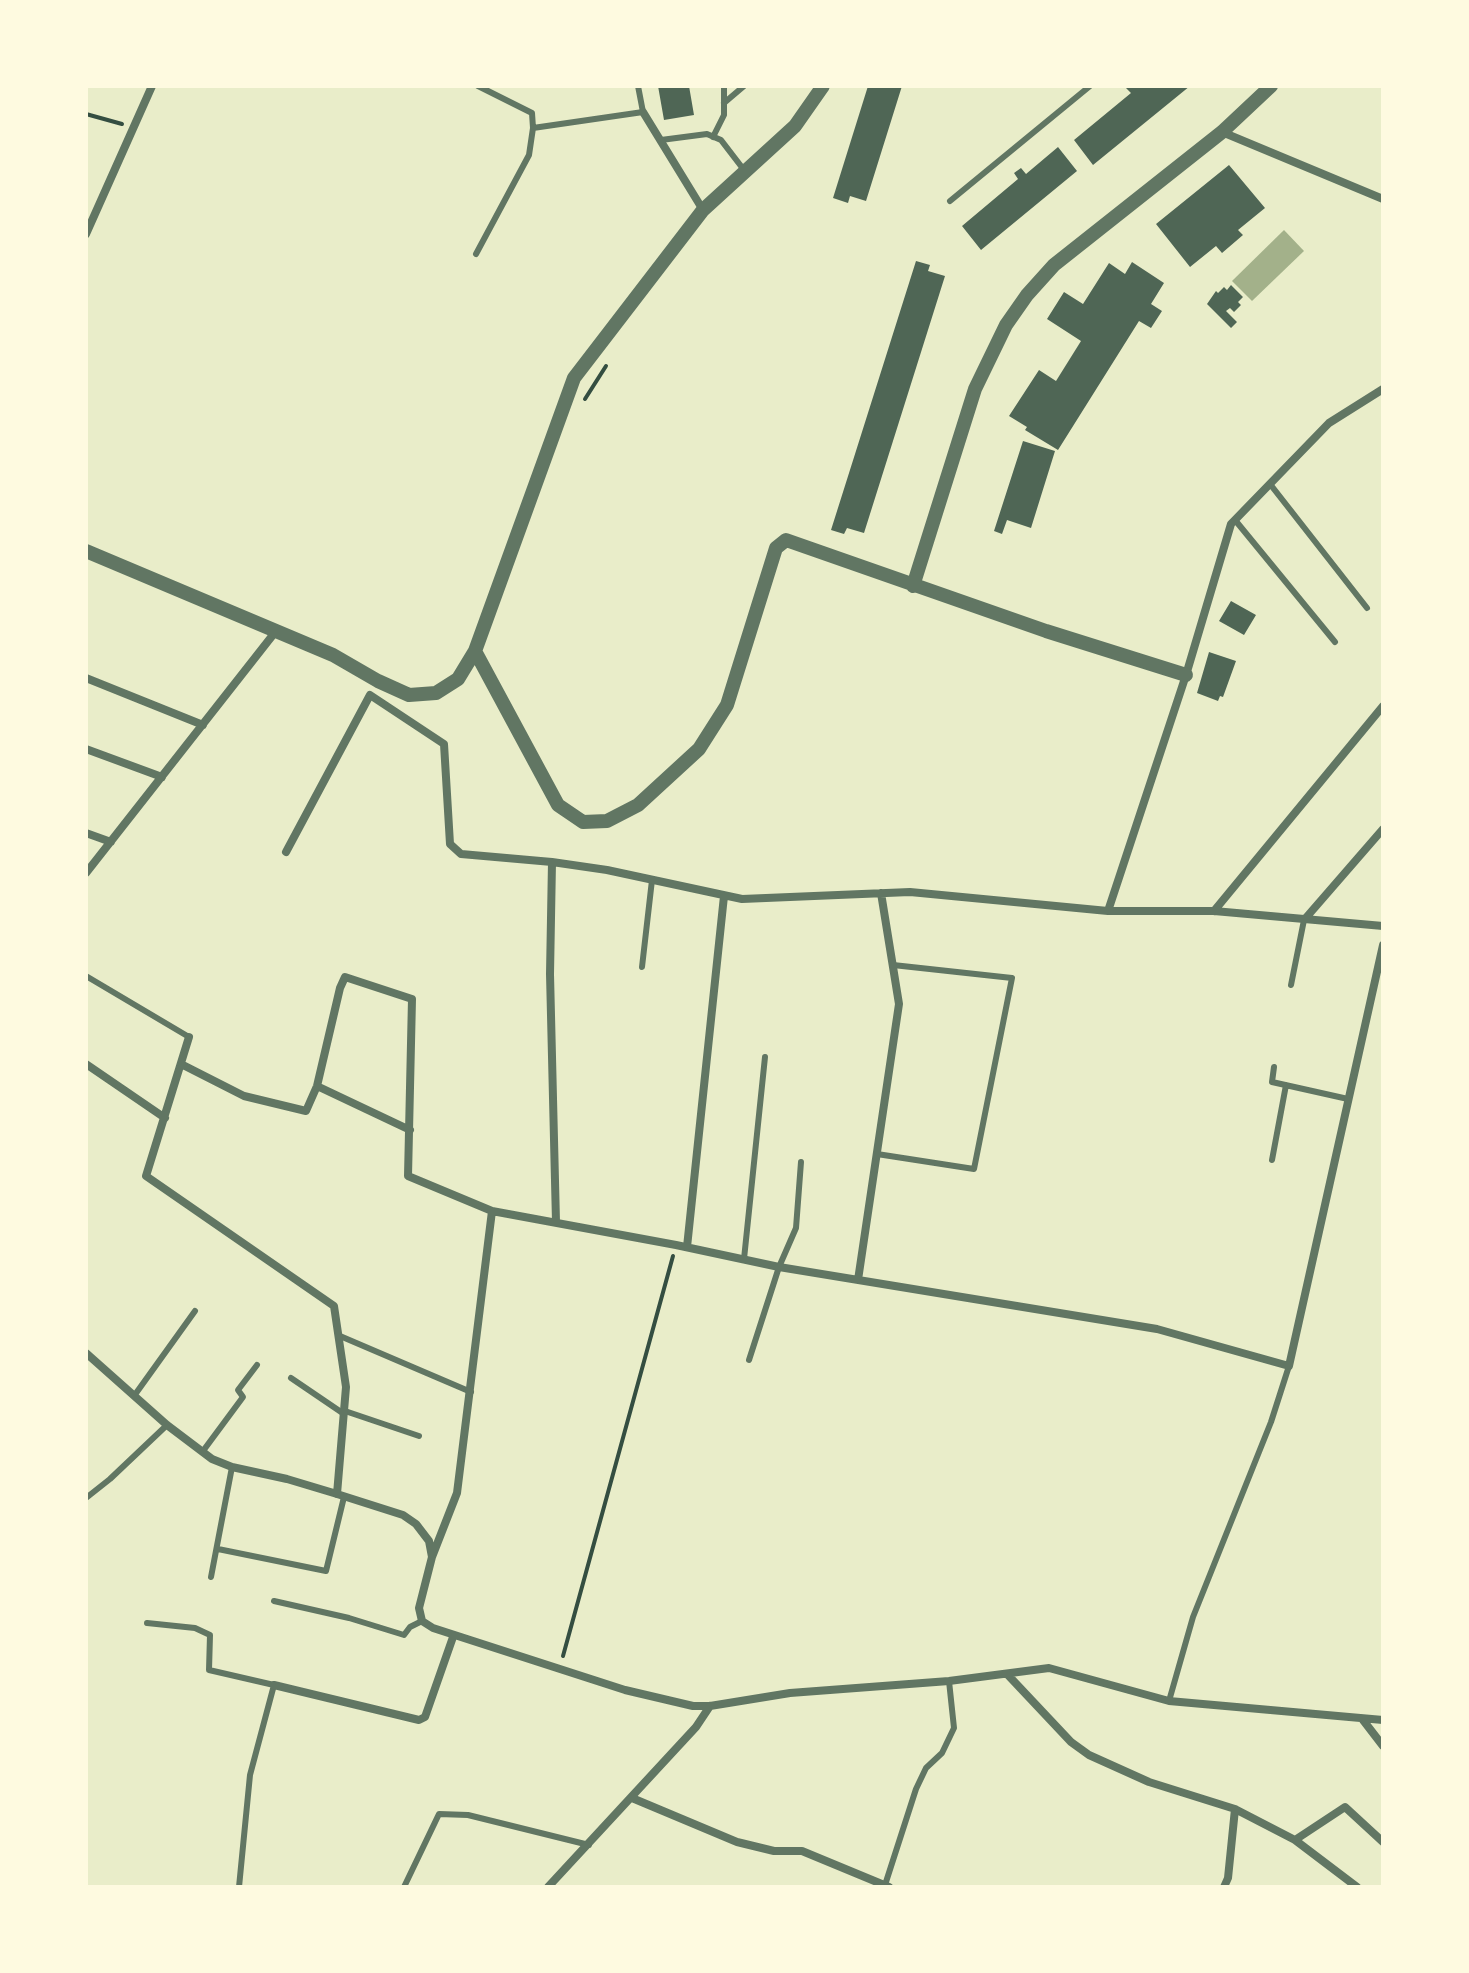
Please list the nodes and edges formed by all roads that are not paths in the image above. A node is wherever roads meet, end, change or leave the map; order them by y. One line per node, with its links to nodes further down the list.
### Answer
1 (152, 86): 19 (street)
2 (478, 86): 11 (lane)
3 (638, 86): 10 (lane)
4 (724, 86): 9 (lane)
5 (744, 86): 9 (lane)
6 (823, 86): 15 (street)
7 (1090, 86): 17 (lane)
8 (1271, 86): 12 (street)
9 (724, 103): 13 (lane)
10 (643, 112): 11 (lane); 14 (street)
11 (533, 128): 20 (lane)
12 (1222, 132): 16 (street); 25 (street)
13 (713, 137): 14 (lane); 15 (lane)
14 (661, 140): 18 (street)
15 (744, 170): 18 (street)
16 (1383, 199)
17 (950, 201)
18 (703, 210): 29 (street)
19 (86, 234)
20 (476, 254)
21 (1382, 393): 22 (street)
22 (1270, 484): 23 (street); 26 (lane)
23 (1235, 520): 28 (lane); 30 (street)
24 (86, 551): 27 (street)
25 (913, 586): 29 (street); 30 (street)
26 (1367, 608)
27 (276, 631): 32 (street); 35 (street)
28 (1335, 642)
29 (475, 651): 32 (street)
30 (1186, 675): 47 (street)
31 (86, 678): 35 (street)
32 (378, 681): 33 (street)
33 (370, 695): 41 (street); 42 (street)
34 (1383, 706): 48 (street)
35 (203, 725): 37 (street)
36 (86, 749): 37 (street)
37 (162, 777): 40 (street)
38 (1383, 829): 49 (street)
39 (86, 833): 40 (street)
40 (111, 842): 43 (street)
41 (286, 852)
42 (552, 862): 44 (street); 70 (street)
43 (86, 873)
44 (652, 880): 46 (street); 53 (lane)
45 (881, 893): 46 (street); 47 (street); 52 (street)
46 (724, 896): 71 (street)
47 (1108, 911): 48 (street)
48 (1214, 911): 49 (street)
49 (1304, 920): 50 (street); 55 (lane)
50 (1383, 926)
51 (1383, 945): 63 (street)
52 (893, 965): 66 (street); 66 (lane)
53 (642, 967)
54 (86, 976): 56 (lane)
55 (1291, 985)
56 (189, 1037): 59 (street)
57 (765, 1057): 72 (lane)
58 (86, 1064): 64 (street)
59 (181, 1064): 62 (street); 64 (street)
60 (1274, 1067): 61 (lane)
61 (1286, 1085): 63 (lane); 67 (lane)
62 (317, 1086): 65 (street); 65 (street)
63 (1348, 1099): 80 (street)
64 (165, 1118): 76 (street)
65 (410, 1130): 69 (street)
66 (877, 1154): 74 (street)
67 (1272, 1160)
68 (801, 1162): 73 (lane)
69 (492, 1211): 70 (street); 82 (street)
70 (556, 1222): 71 (street)
71 (687, 1247): 72 (street)
72 (744, 1259): 73 (street)
73 (779, 1267): 74 (street); 78 (lane)
74 (858, 1280): 80 (street)
75 (195, 1311): 83 (lane)
76 (340, 1336): 82 (lane); 84 (street)
77 (86, 1353): 83 (street)
78 (749, 1360)
79 (257, 1365): 87 (lane)
80 (1289, 1366): 101 (lane)
81 (291, 1378): 84 (lane)
82 (471, 1392): 92 (street)
83 (134, 1396): 85 (street)
84 (345, 1413): 86 (lane); 89 (street)
85 (167, 1425): 87 (street); 90 (lane)
86 (419, 1436)
87 (203, 1451): 88 (street)
88 (232, 1467): 89 (street); 91 (lane)
89 (340, 1495): 91 (lane); 92 (street)
90 (86, 1498)
91 (218, 1549): 93 (lane)
92 (432, 1557): 95 (street)
93 (211, 1577)
94 (274, 1601): 95 (lane)
95 (422, 1621): 97 (street)
96 (147, 1623): 100 (lane)
97 (453, 1637): 100 (street); 102 (street)
98 (1007, 1674): 99 (street); 101 (street); 107 (street)
99 (949, 1681): 102 (street); 111 (lane)
100 (274, 1685): 112 (lane)
101 (1169, 1701): 103 (street)
102 (710, 1706): 106 (street)
103 (1363, 1720): 104 (street); 105 (street)
104 (1383, 1720)
105 (1383, 1746)
106 (632, 1798): 110 (street); 111 (street)
107 (1235, 1809): 108 (street); 115 (street)
108 (1295, 1840): 109 (street); 116 (street)
109 (1383, 1842)
110 (589, 1845): 113 (lane); 114 (street)
111 (887, 1886)
112 (239, 1887)
113 (404, 1887)
114 (548, 1887)
115 (1224, 1887)
116 (1357, 1887)

